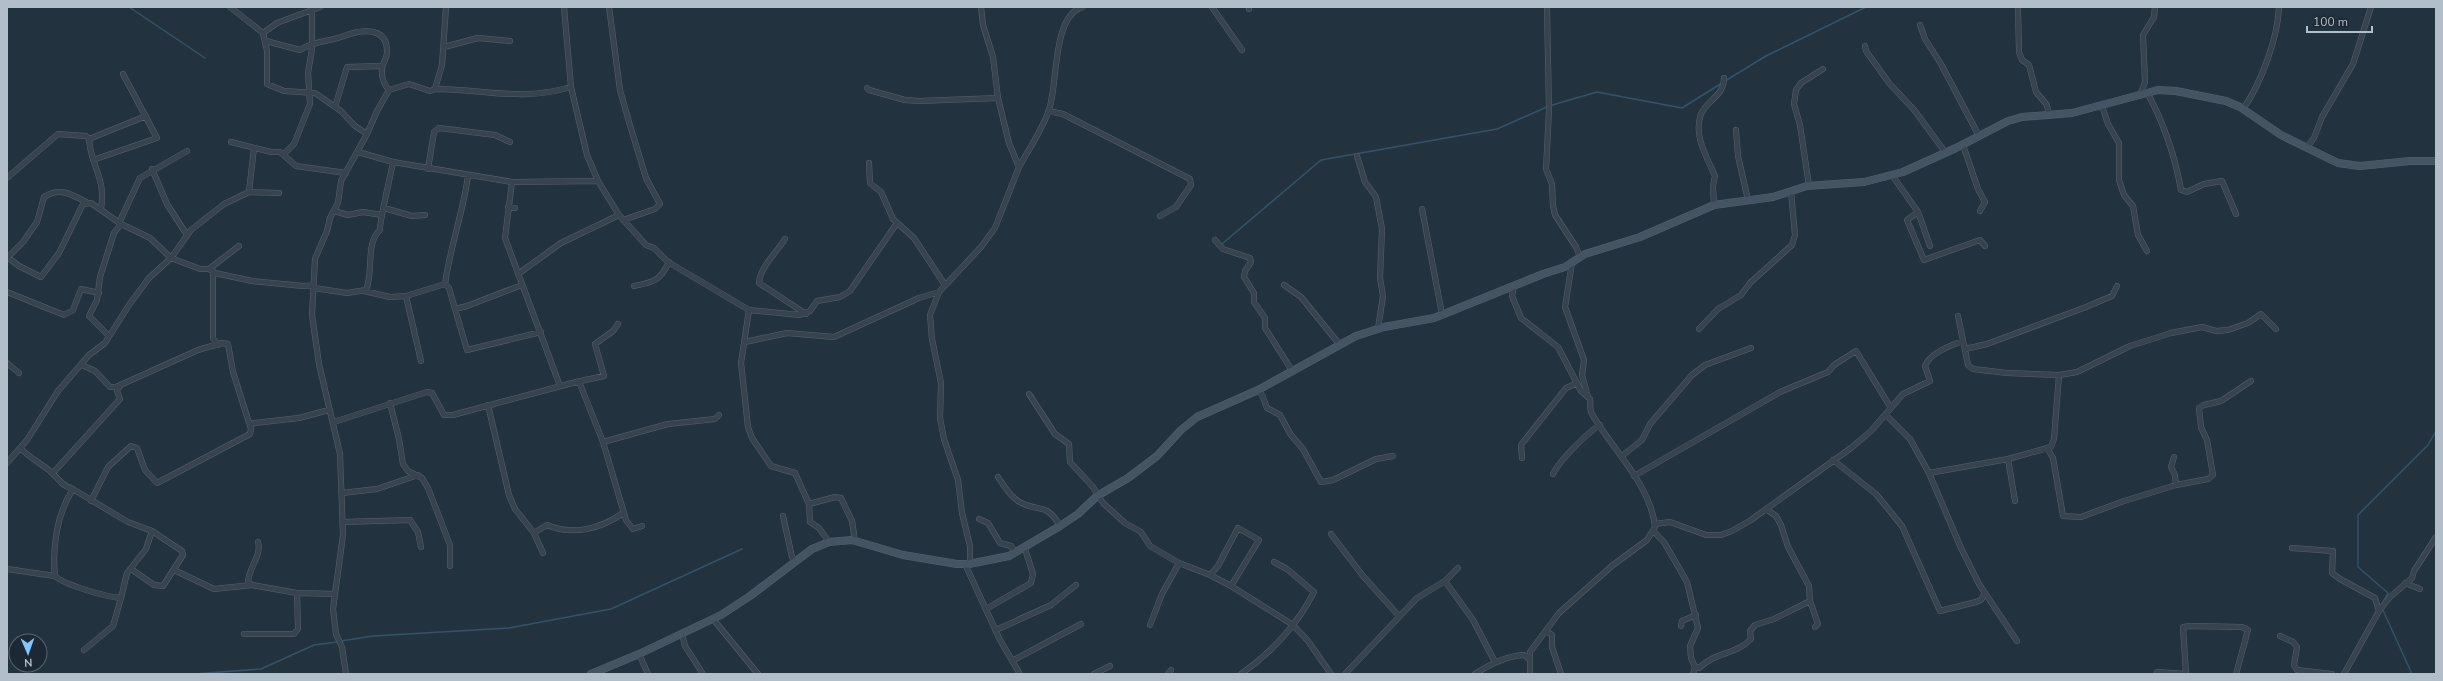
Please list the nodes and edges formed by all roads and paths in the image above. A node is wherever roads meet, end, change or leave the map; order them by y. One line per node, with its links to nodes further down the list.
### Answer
1 (230, 7): 16 (street)
2 (320, 7): 14 (street)
3 (446, 7): 21 (street)
4 (564, 7): 27 (street)
5 (609, 7): 88 (street)
6 (981, 7): 34 (street)
7 (1083, 7): 38 (street)
8 (1212, 7): 22 (street)
9 (1547, 7): 99 (street)
10 (2018, 7): 39 (street)
11 (2155, 7): 33 (street)
12 (2279, 7): 37 (street)
13 (2371, 7): 48 (street)
14 (312, 12): 16 (street); 19 (street)
15 (1920, 25): 43 (street)
16 (263, 33): 17 (street)
17 (266, 41): 19 (street); 31 (street)
18 (510, 41): 21 (street)
19 (311, 42): 23 (street); 31 (street)
20 (1865, 46): 52 (street)
21 (444, 47): 29 (street)
22 (1242, 50)
23 (382, 66): 30 (street); 36 (street)
24 (1824, 69): 68 (street)
25 (123, 74): 40 (street)
26 (1724, 78): 74 (street)
27 (571, 87): 29 (street); 66 (street)
28 (867, 88): 34 (street)
29 (435, 89): 30 (street)
30 (388, 90): 42 (street)
31 (310, 92): 36 (street); 53 (street)
32 (2148, 94): 33 (street); 37 (street); 83 (street)
33 (2140, 96): 35 (street)
34 (998, 98): 59 (street)
35 (2102, 106): 39 (street); 97 (street)
36 (335, 107): 42 (street)
37 (2243, 109): 48 (street)
38 (1048, 111): 59 (street); 87 (street)
39 (2050, 115): 43 (street)
40 (146, 116): 44 (street); 55 (street)
41 (1736, 130): 72 (street)
42 (367, 134): 51 (street)
43 (1979, 136): 47 (street)
44 (89, 139): 55 (street); 65 (street)
45 (231, 142): 49 (street)
46 (510, 142): 60 (street)
47 (1963, 145): 52 (street); 82 (street)
48 (2307, 147): 56 (street)
49 (254, 148): 53 (street); 69 (street)
50 (187, 151): 61 (street)
51 (358, 152): 57 (street); 62 (street)
52 (1945, 152): 63 (street)
53 (285, 153): 62 (street)
54 (1357, 156): 126 (street)
55 (93, 160): 78 (street)
56 (2436, 161)
57 (393, 162): 60 (street); 76 (street)
58 (869, 163): 90 (street)
59 (1018, 167): 109 (street)
60 (428, 169): 64 (street)
61 (152, 170): 89 (street); 91 (street)
62 (346, 173): 80 (street)
63 (1892, 175): 68 (street); 81 (street)
64 (468, 176): 67 (street); 107 (street)
65 (8, 177)
66 (598, 181): 67 (street); 86 (street)
67 (512, 182): 75 (street)
68 (1809, 186): 70 (street)
69 (250, 192): 71 (street); 91 (street)
70 (1791, 192): 72 (street); 127 (street)
71 (278, 193)
72 (1748, 200): 74 (street)
73 (88, 203): 78 (street); 98 (street); 98 (street)
74 (1714, 205): 99 (street)
75 (508, 207): 77 (street); 105 (street)
76 (384, 208): 84 (street); 85 (street)
77 (515, 208)
78 (101, 209): 89 (street)
79 (1422, 209): 123 (street)
80 (334, 211): 84 (street); 114 (street)
81 (1918, 212): 95 (street); 96 (street)
82 (1980, 212)
83 (2236, 214)
84 (382, 215): 115 (street)
85 (426, 215)
86 (619, 215): 88 (street); 105 (street)
87 (1160, 216)
88 (623, 220): 101 (street)
89 (120, 223): 100 (street); 118 (street)
90 (898, 223): 109 (street); 122 (street)
91 (187, 234): 100 (street)
92 (785, 239): 122 (street)
93 (1215, 240): 140 (street)
94 (239, 246): 104 (street)
95 (1930, 246)
96 (1985, 246)
97 (2147, 251)
98 (7, 257)
99 (1580, 257): 102 (street)
100 (172, 258): 104 (street); 130 (street)
101 (669, 262): 111 (street); 121 (street)
102 (1572, 263): 103 (street); 106 (street)
103 (1561, 269): 106 (street); 112 (street)
104 (211, 270): 114 (street); 133 (street)
105 (518, 274): 108 (street)
106 (1569, 277): 150 (street)
107 (444, 284): 119 (street); 120 (street)
108 (522, 285): 120 (street); 129 (street)
109 (944, 285): 117 (street)
110 (1284, 285): 134 (street)
111 (634, 286)
112 (1514, 286): 123 (street); 145 (street)
113 (2117, 286): 136 (street)
114 (314, 287): 115 (street); 154 (street)
115 (364, 291): 119 (street)
116 (7, 292): 118 (street)
117 (939, 292): 132 (street); 207 (street)
118 (99, 293): 130 (street)
119 (406, 296): 137 (street)
120 (455, 309): 129 (street)
121 (749, 310): 122 (street); 132 (street)
122 (806, 314)
123 (1442, 314): 126 (street)
124 (1958, 316): 131 (street)
125 (618, 324): 144 (street)
126 (1378, 329): 134 (street)
127 (1700, 330)
128 (2276, 330): 142 (street)
129 (541, 332): 147 (street)
130 (109, 336): 139 (street)
131 (1963, 341): 136 (street); 153 (street)
132 (745, 342): 182 (street)
133 (218, 345): 146 (street); 159 (street)
134 (1340, 345): 140 (street)
135 (1751, 348): 164 (street)
136 (1965, 349): 142 (street)
137 (421, 361)
138 (7, 363): 141 (street)
139 (82, 365): 146 (street); 161 (street)
140 (1292, 372): 148 (street)
141 (19, 373)
142 (2059, 376): 162 (street)
143 (2251, 381): 176 (street)
144 (576, 382): 147 (street); 160 (street)
145 (1577, 383): 150 (street); 166 (street)
146 (120, 386): 170 (street)
147 (560, 386): 152 (street)
148 (1258, 390): 163 (street); 179 (street)
149 (1029, 394): 179 (street)
150 (1588, 397): 158 (street)
151 (390, 403): 152 (street); 157 (street); 173 (street)
152 (488, 405): 193 (street)
153 (1892, 408): 156 (street); 174 (street)
154 (329, 410): 157 (street); 159 (street)
155 (719, 415): 160 (street)
156 (1886, 415): 168 (street); 171 (street)
157 (334, 422): 178 (street)
158 (1600, 425): 164 (street); 172 (street)
159 (250, 426): 180 (street)
160 (604, 442): 184 (street)
161 (20, 448): 169 (street); 170 (street)
162 (2047, 448): 167 (street); 176 (street)
163 (1393, 456)
164 (1622, 456): 174 (street)
165 (2174, 457): 176 (street)
166 (1522, 458)
167 (2008, 458): 171 (street); 181 (street)
168 (1833, 460): 183 (street); 222 (street)
169 (7, 463)
170 (53, 473): 177 (street)
171 (1929, 473): 222 (street)
172 (1553, 474)
173 (418, 475): 178 (street); 208 (street)
174 (1634, 476): 188 (street)
175 (998, 477): 190 (street)
176 (2176, 485)
177 (72, 489): 180 (street); 214 (street)
178 (342, 493): 187 (street)
179 (1097, 496): 190 (street); 206 (street)
180 (91, 501): 191 (street)
181 (2015, 501)
182 (809, 504): 196 (street); 198 (street)
183 (1766, 509): 188 (street); 225 (street)
184 (623, 513): 189 (street); 193 (street)
185 (783, 516): 204 (street)
186 (979, 520): 203 (street)
187 (343, 522): 199 (street); 223 (street)
188 (1655, 524): 192 (street)
189 (642, 526)
190 (1060, 526): 200 (street)
191 (152, 531): 211 (street); 212 (street)
192 (1654, 532): 228 (street); 237 (street)
193 (534, 533): 202 (street)
194 (1331, 534): 229 (street)
195 (2436, 536): 216 (street)
196 (855, 541): 198 (street); 207 (street)
197 (258, 542): 217 (street)
198 (829, 542): 204 (street)
199 (421, 547)
200 (1025, 548): 203 (street); 226 (street)
201 (2292, 548): 227 (street)
202 (543, 553)
203 (1016, 553): 207 (street)
204 (796, 562): 230 (street)
205 (1274, 562): 233 (street)
206 (1179, 563): 213 (street); 232 (street)
207 (968, 564): 226 (street)
208 (450, 566)
209 (7, 568): 214 (street)
210 (1458, 568): 215 (street)
211 (131, 569): 212 (street); 224 (street)
212 (174, 570): 217 (street)
213 (1210, 575): 219 (street); 219 (street)
214 (55, 576): 224 (street)
215 (1445, 581): 229 (street); 246 (street)
216 (2405, 583): 220 (street); 227 (street)
217 (252, 584): 221 (street)
218 (1076, 585): 236 (street)
219 (1231, 586): 233 (street)
220 (2420, 589)
221 (297, 593): 223 (street); 238 (street)
222 (1985, 593): 241 (street)
223 (335, 594): 251 (street)
224 (121, 598): 242 (street)
225 (1810, 601): 235 (street); 248 (street)
226 (986, 609): 236 (street)
227 (2379, 611): 267 (street)
228 (1696, 615): 234 (street); 248 (street)
229 (1399, 616): 259 (street)
230 (713, 619): 239 (street); 255 (street)
231 (1081, 624): 245 (street)
232 (1150, 625)
233 (1293, 625): 250 (street); 258 (street)
234 (1681, 626)
235 (1815, 627)
236 (996, 630): 245 (street)
237 (1546, 631): 244 (street); 262 (street)
238 (244, 634)
239 (682, 634): 243 (street); 254 (street)
240 (2280, 636): 266 (street)
241 (2017, 640)
242 (84, 650)
243 (639, 654): 249 (street); 253 (street)
244 (1528, 658): 246 (street); 261 (street)
245 (1012, 661): 256 (street)
246 (1495, 662): 260 (street)
247 (1110, 666): 257 (street)
248 (1695, 667): 263 (street)
249 (599, 672): 252 (street)
250 (1330, 673)
251 (346, 674)
252 (591, 674)
253 (648, 674)
254 (703, 674)
255 (758, 674)
256 (1020, 674)
257 (1094, 674)
258 (1241, 674)
259 (1345, 674)
260 (1475, 674)
261 (1530, 674)
262 (1561, 674)
263 (1693, 674)
264 (2156, 674): 265 (street)
265 (2236, 674)
266 (2332, 674)
267 (2344, 674)

